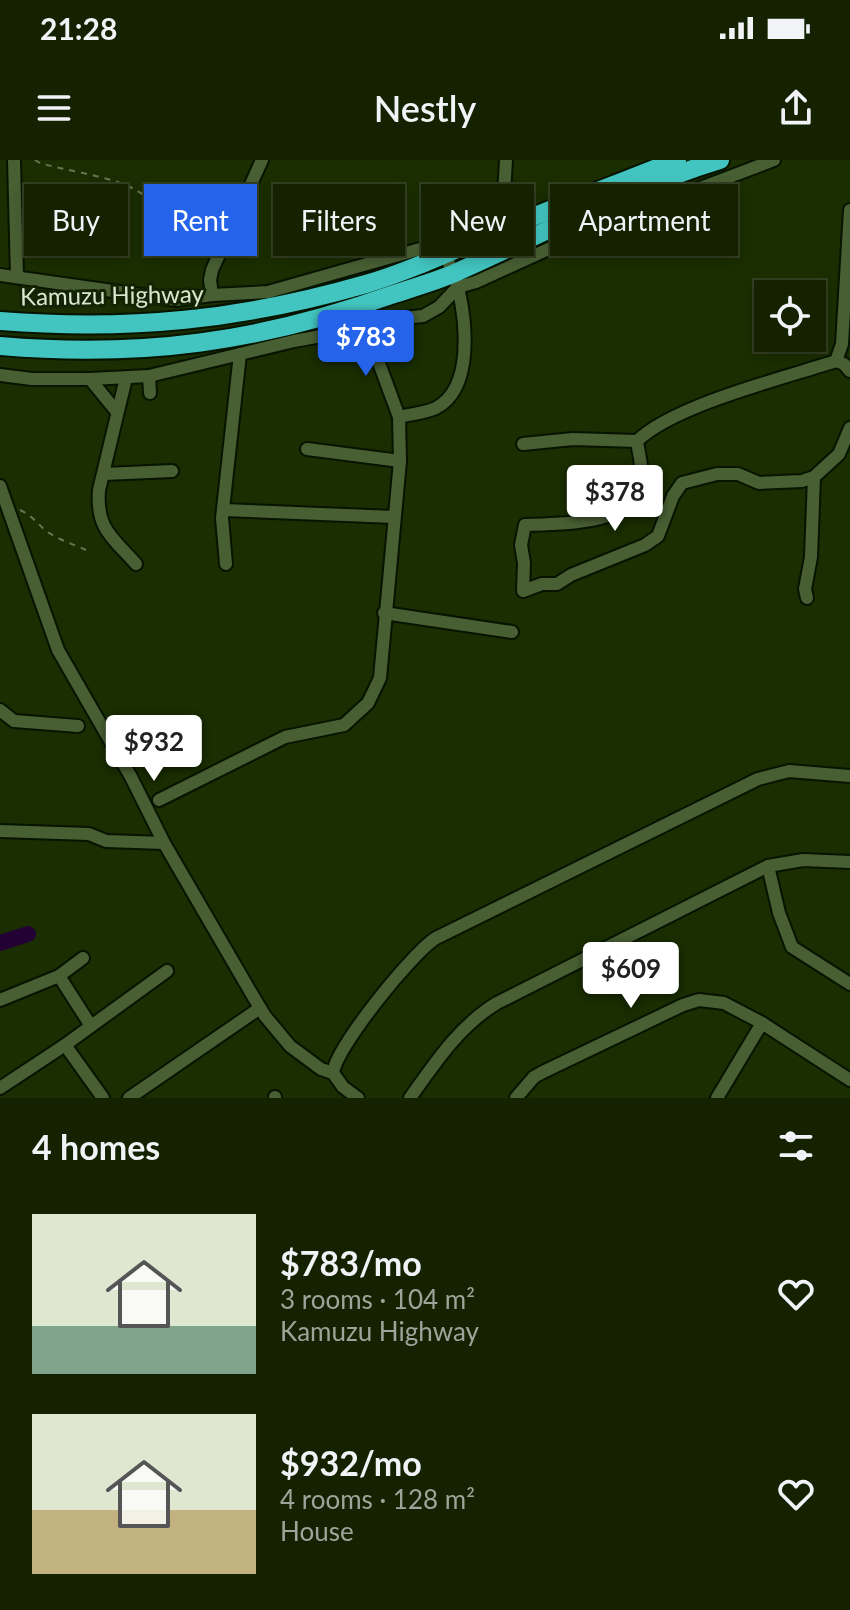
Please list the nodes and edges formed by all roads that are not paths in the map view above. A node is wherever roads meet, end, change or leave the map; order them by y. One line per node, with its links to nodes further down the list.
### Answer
1 (14, 160): 14 (street)
2 (262, 160): 16 (street)
3 (506, 160): 7 (street)
4 (677, 160): 9 (highway, Kamuzu Highway)
5 (720, 160): 15 (highway, Kamuzu Highway)
6 (774, 160): 15 (street)
7 (505, 184)
8 (850, 210): 23 (street)
9 (534, 216)
10 (421, 249): 16 (street)
11 (438, 256): 19 (highway, Kamuzu Highway)
12 (446, 256): 15 (street)
13 (0, 275): 14 (street)
14 (17, 276): 16 (street)
15 (456, 280): 17 (highway, Kamuzu Highway); 18 (street); 31 (street)
16 (212, 295)
17 (377, 301): 18 (street); 21 (highway, Kamuzu Highway)
18 (386, 320): 20 (street)
19 (0, 321)
20 (366, 328): 22 (street); 31 (street)
21 (0, 346)
22 (240, 354): 26 (street); 41 (street)
23 (836, 361): 24 (street); 33 (street)
24 (850, 371)
25 (0, 375): 28 (street)
26 (149, 376): 27 (street); 29 (street)
27 (126, 378): 28 (street); 30 (street)
28 (90, 379): 30 (street)
29 (150, 393)
30 (117, 412): 38 (street)
31 (399, 417): 36 (street)
32 (850, 428): 39 (street)
33 (637, 441): 34 (street); 39 (street)
34 (523, 444)
35 (307, 449): 36 (street)
36 (400, 461): 42 (street)
37 (172, 471): 38 (street)
38 (104, 474): 43 (street)
39 (814, 477): 45 (street)
40 (0, 486): 53 (street)
41 (223, 510): 42 (street); 44 (street)
42 (394, 517): 46 (street)
43 (136, 564)
44 (226, 564)
45 (807, 598)
46 (384, 613): 47 (street); 51 (street)
47 (512, 632)
48 (0, 710): 49 (street)
49 (78, 726)
50 (850, 776): 65 (street)
51 (159, 800)
52 (0, 831): 53 (street)
53 (164, 843): 61 (street)
54 (850, 862): 55 (street)
55 (768, 866): 59 (street); 72 (street)
56 (83, 958): 58 (street)
57 (167, 971): 63 (street)
58 (59, 976): 60 (street); 63 (street)
59 (850, 984)
60 (0, 1000)
61 (260, 1008): 65 (street); 70 (street)
62 (762, 1023): 66 (street); 68 (street); 73 (street)
63 (91, 1026): 64 (street)
64 (65, 1045): 67 (street); 69 (street)
65 (333, 1073): 71 (street)
66 (850, 1080)
67 (0, 1088)
68 (718, 1097)
69 (103, 1098)
70 (129, 1098)
71 (358, 1098)
72 (410, 1098)
73 (516, 1098)

